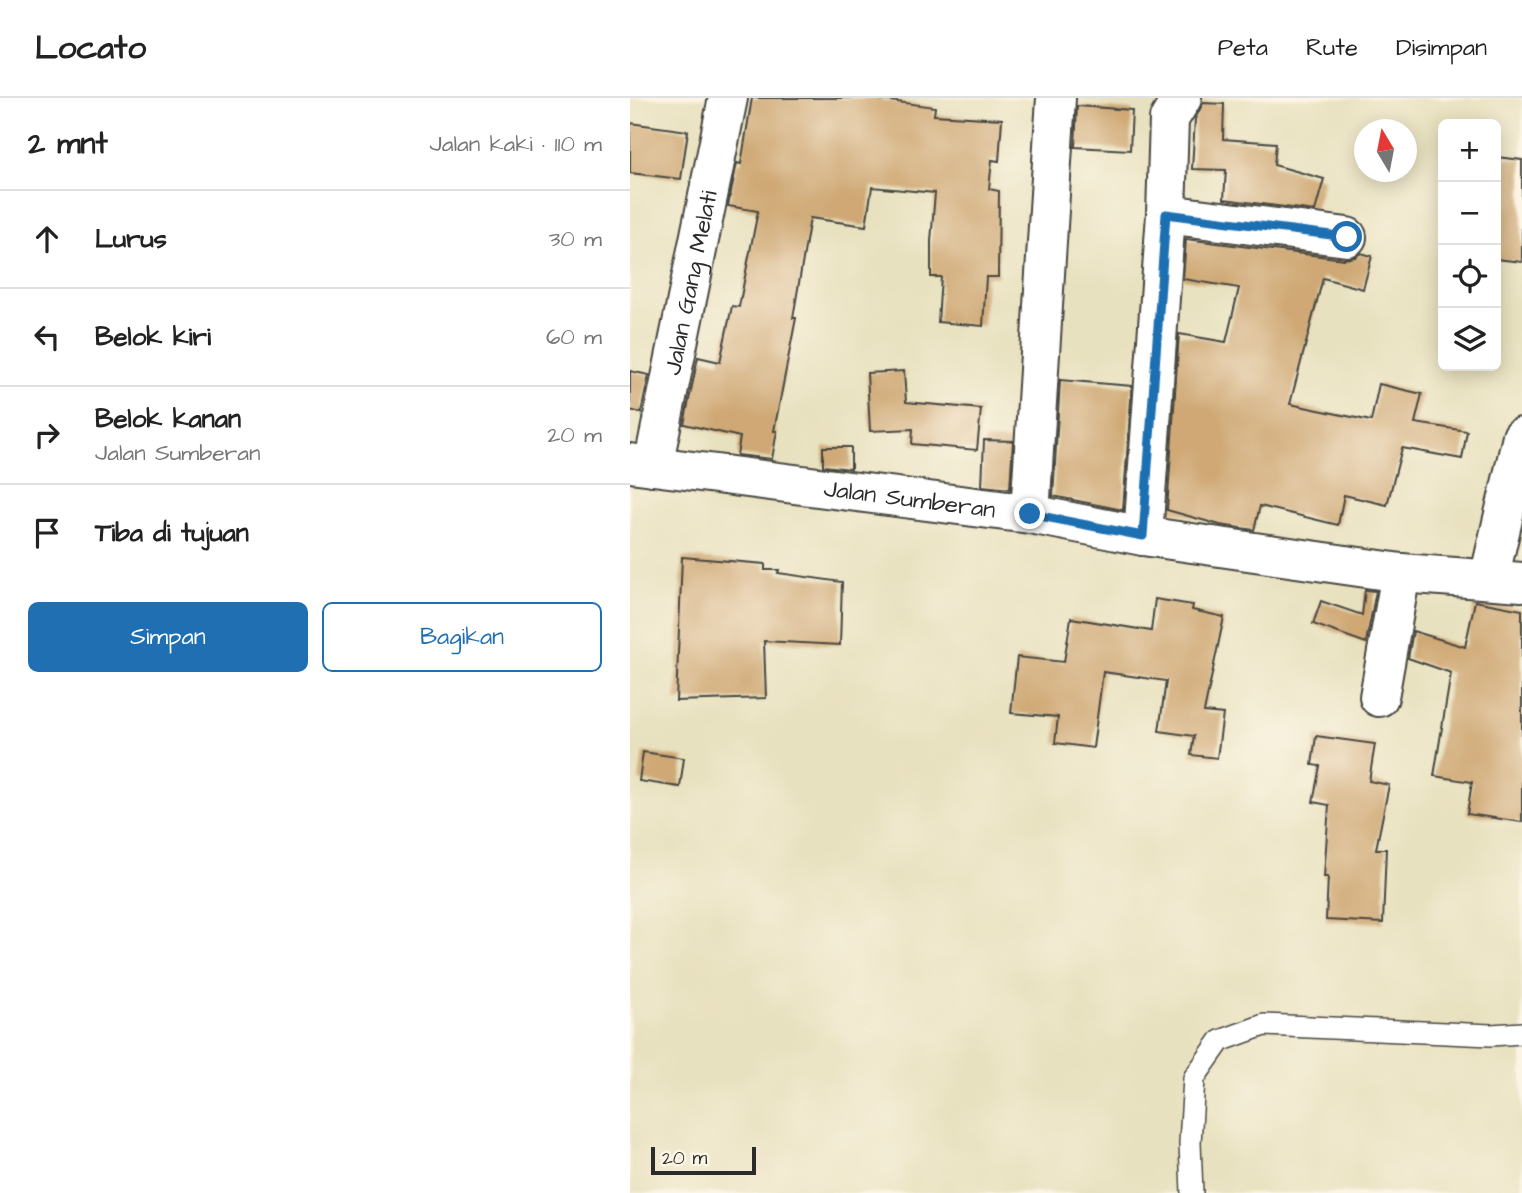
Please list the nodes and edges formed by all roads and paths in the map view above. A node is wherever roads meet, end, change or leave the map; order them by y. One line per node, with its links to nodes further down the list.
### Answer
1 (729, 98): 7 (street, Jalan Gang Melati)
2 (1056, 98): 8 (street)
3 (1180, 98): 4 (street)
4 (1166, 214): 5 (street); 9 (street)
5 (1347, 237)
6 (1522, 437): 11 (street)
7 (642, 465): 8 (street, Jalan Sumberan)
8 (1030, 514): 9 (street, Jalan Sumberan)
9 (1143, 536): 10 (street, Jalan Sumberan)
10 (1401, 573): 11 (street, Jalan Sumberan); 12 (street)
11 (1505, 581)
12 (1379, 697)
13 (1522, 1032): 14 (lane)
14 (1192, 1193)

